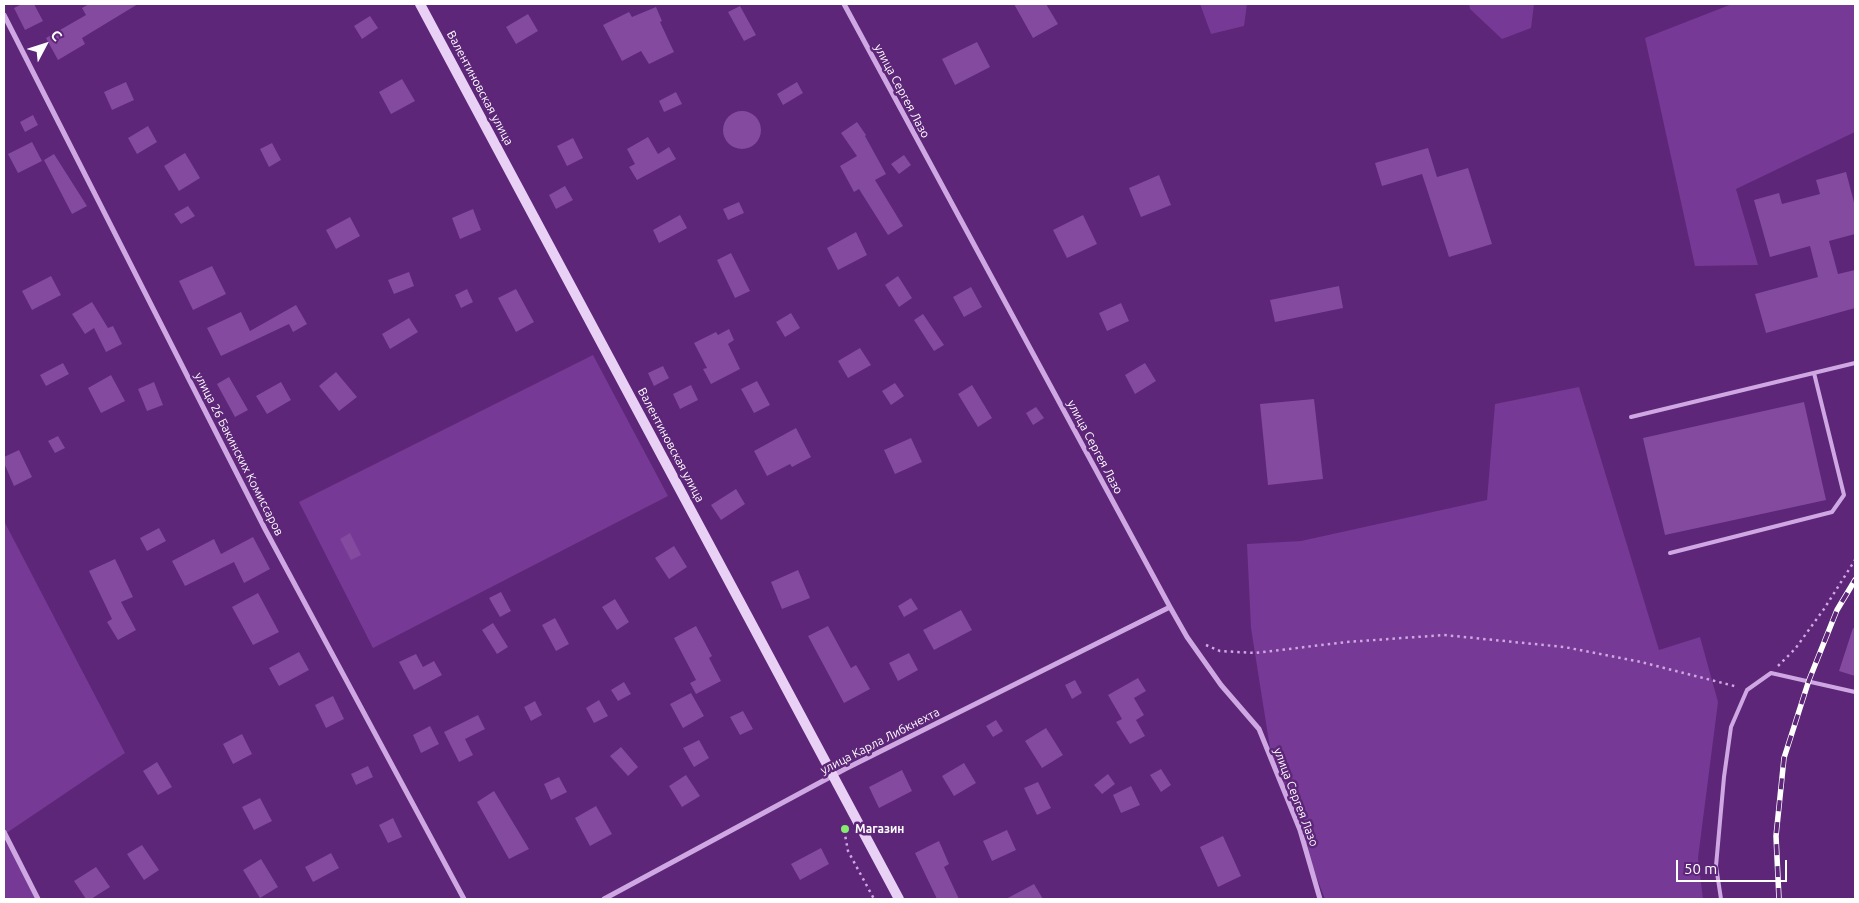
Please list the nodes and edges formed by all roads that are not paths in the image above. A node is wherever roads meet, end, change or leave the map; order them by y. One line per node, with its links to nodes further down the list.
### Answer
1 (420, 4): 10 (main road, Валентиновская улица)
2 (844, 4): 8 (street, улица Сергея Лазо)
3 (4, 14): 13 (street, улица 26 Бакинских Комиссаров)
4 (1855, 363): 5 (lane)
5 (1814, 373): 6 (lane); 7 (lane)
6 (1631, 417)
7 (1670, 553)
8 (1170, 607): 10 (street, улица Карла Либкнехта); 16 (street, улица Сергея Лазо)
9 (1855, 692): 17 (lane)
10 (833, 775): 14 (street, улица Карла Либкнехта); 15 (main road, Валентиновская улица)
11 (4, 832): 12 (street)
12 (38, 899)
13 (464, 899)
14 (604, 899)
15 (899, 899)
16 (1320, 899)
17 (1721, 899)

